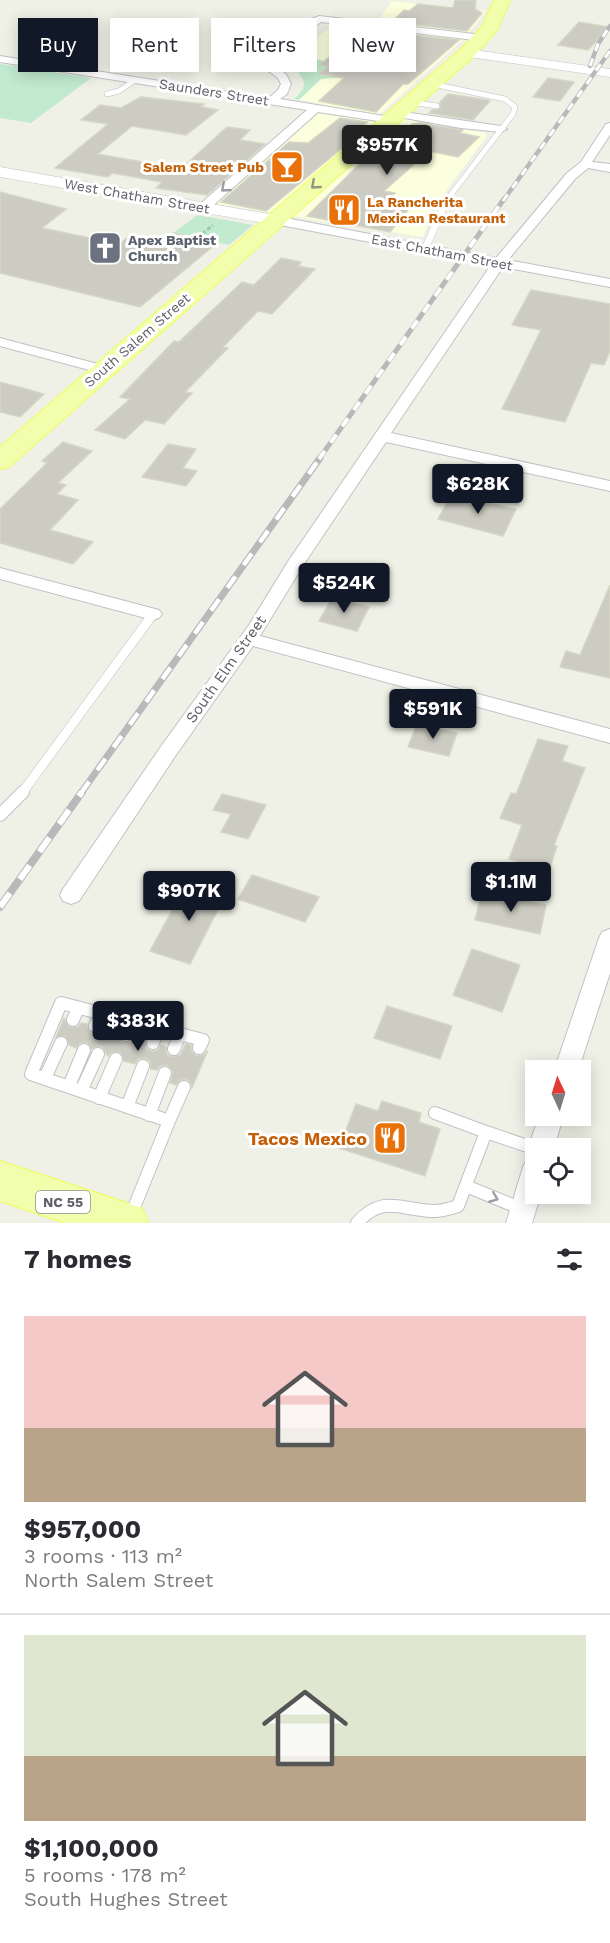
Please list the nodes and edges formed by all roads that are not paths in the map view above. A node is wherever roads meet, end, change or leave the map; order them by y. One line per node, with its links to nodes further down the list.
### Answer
1 (502, 0): 2 (main road, South Salem Street)
2 (483, 38): 3 (main road, South Salem Street); 9 (street)
3 (466, 53): 5 (street); 7 (main road, South Salem Street)
4 (0, 59): 6 (street, Saunders Street)
5 (610, 73)
6 (135, 80): 8 (lane); 9 (street, Saunders Street)
7 (432, 84): 10 (main road, South Salem Street); 15 (lane)
8 (107, 94)
9 (271, 100): 12 (street, Saunders Street)
10 (411, 102): 11 (lane); 13 (main road, South Salem Street)
11 (436, 106)
12 (316, 108): 13 (street, Saunders Street); 19 (street, one-way to 19)
13 (394, 117): 15 (street, Saunders Street); 20 (main road, South Salem Street, one-way to 20)
14 (610, 126): 16 (street, South Elm Street)
15 (501, 129): 21 (lane)
16 (585, 164): 17 (street); 22 (street, South Elm Street)
17 (610, 168)
18 (0, 172): 19 (street, West Chatham Street)
19 (203, 208): 20 (street, West Chatham Street)
20 (275, 220): 21 (street, East Chatham Street); 25 (main road, South Salem Street)
21 (425, 249): 22 (street, East Chatham Street)
22 (500, 263): 23 (street, East Chatham Street); 26 (street, South Elm Street)
23 (610, 283)
24 (0, 342): 25 (street)
25 (104, 370): 27 (main road, South Salem Street)
26 (382, 436): 28 (street); 31 (street, South Elm Street)
27 (0, 461)
28 (610, 486)
29 (0, 573): 30 (street)
30 (153, 614): 33 (lane)
31 (248, 639): 32 (street); 34 (street, South Elm Street)
32 (610, 736)
33 (0, 815)
34 (71, 895)
35 (610, 938): 53 (street)
36 (78, 1008): 37 (lane); 39 (lane); 56 (lane)
37 (101, 1014): 38 (lane); 41 (lane)
38 (115, 1017): 40 (lane); 43 (lane)
39 (73, 1020)
40 (131, 1022): 42 (lane); 45 (lane)
41 (95, 1026)
42 (158, 1029): 44 (lane); 47 (lane)
43 (110, 1031)
44 (180, 1034): 48 (lane); 49 (lane)
45 (126, 1035)
46 (61, 1043): 56 (lane)
47 (153, 1043)
48 (199, 1048)
49 (174, 1049)
50 (84, 1050): 57 (lane)
51 (98, 1054): 59 (lane)
52 (116, 1059): 60 (lane)
53 (570, 1060)
54 (143, 1066): 61 (lane)
55 (165, 1073): 63 (lane)
56 (45, 1078): 57 (lane)
57 (69, 1086): 59 (lane)
58 (184, 1087): 64 (lane)
59 (81, 1091): 60 (lane)
60 (99, 1098): 61 (lane)
61 (126, 1107): 63 (lane)
62 (435, 1113): 65 (lane)
63 (149, 1115): 64 (lane)
64 (169, 1121): 70 (lane)
65 (486, 1132): 66 (lane); 68 (lane)
66 (525, 1145)
67 (0, 1180): 70 (main road, NC 55)
68 (466, 1186): 69 (lane, one-way to 69); 71 (lane)
69 (521, 1216)
70 (127, 1223)
71 (357, 1223)

